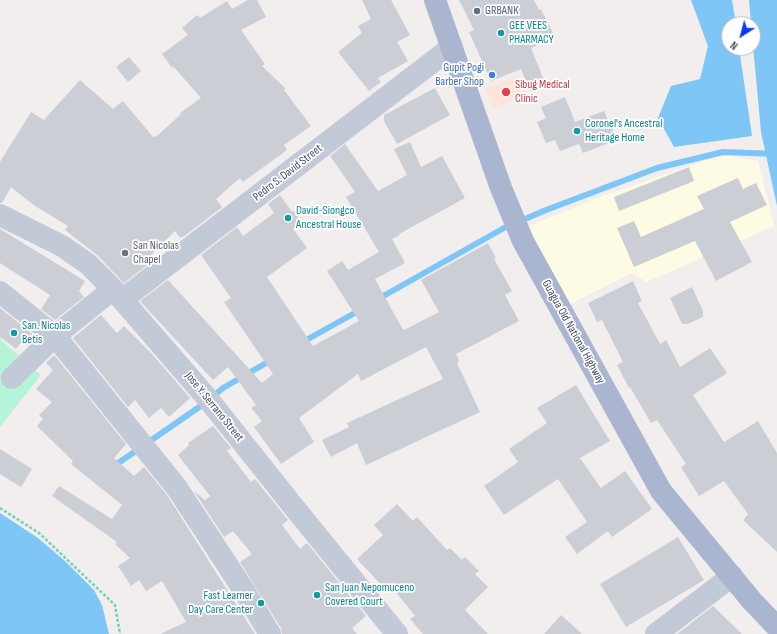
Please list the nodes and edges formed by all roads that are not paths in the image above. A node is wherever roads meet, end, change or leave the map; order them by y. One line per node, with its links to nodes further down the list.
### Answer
1 (435, 0): 2 (main road, Guagua Old National Highway)
2 (452, 47): 5 (street, Pedro S. David Street); 8 (main road, Guagua Old National Highway)
3 (0, 215): 5 (street, Jose Y. Serrano Street)
4 (0, 292): 6 (street)
5 (118, 294): 6 (street, Pedro S. David Street); 11 (street, Jose Y. Serrano Street)
6 (55, 336): 7 (street, Pedro S. David Street); 10 (street)
7 (12, 378)
8 (732, 576): 9 (main road, Guagua Old National Highway); 12 (street)
9 (777, 627)
10 (270, 634)
11 (397, 634)
12 (656, 634)

